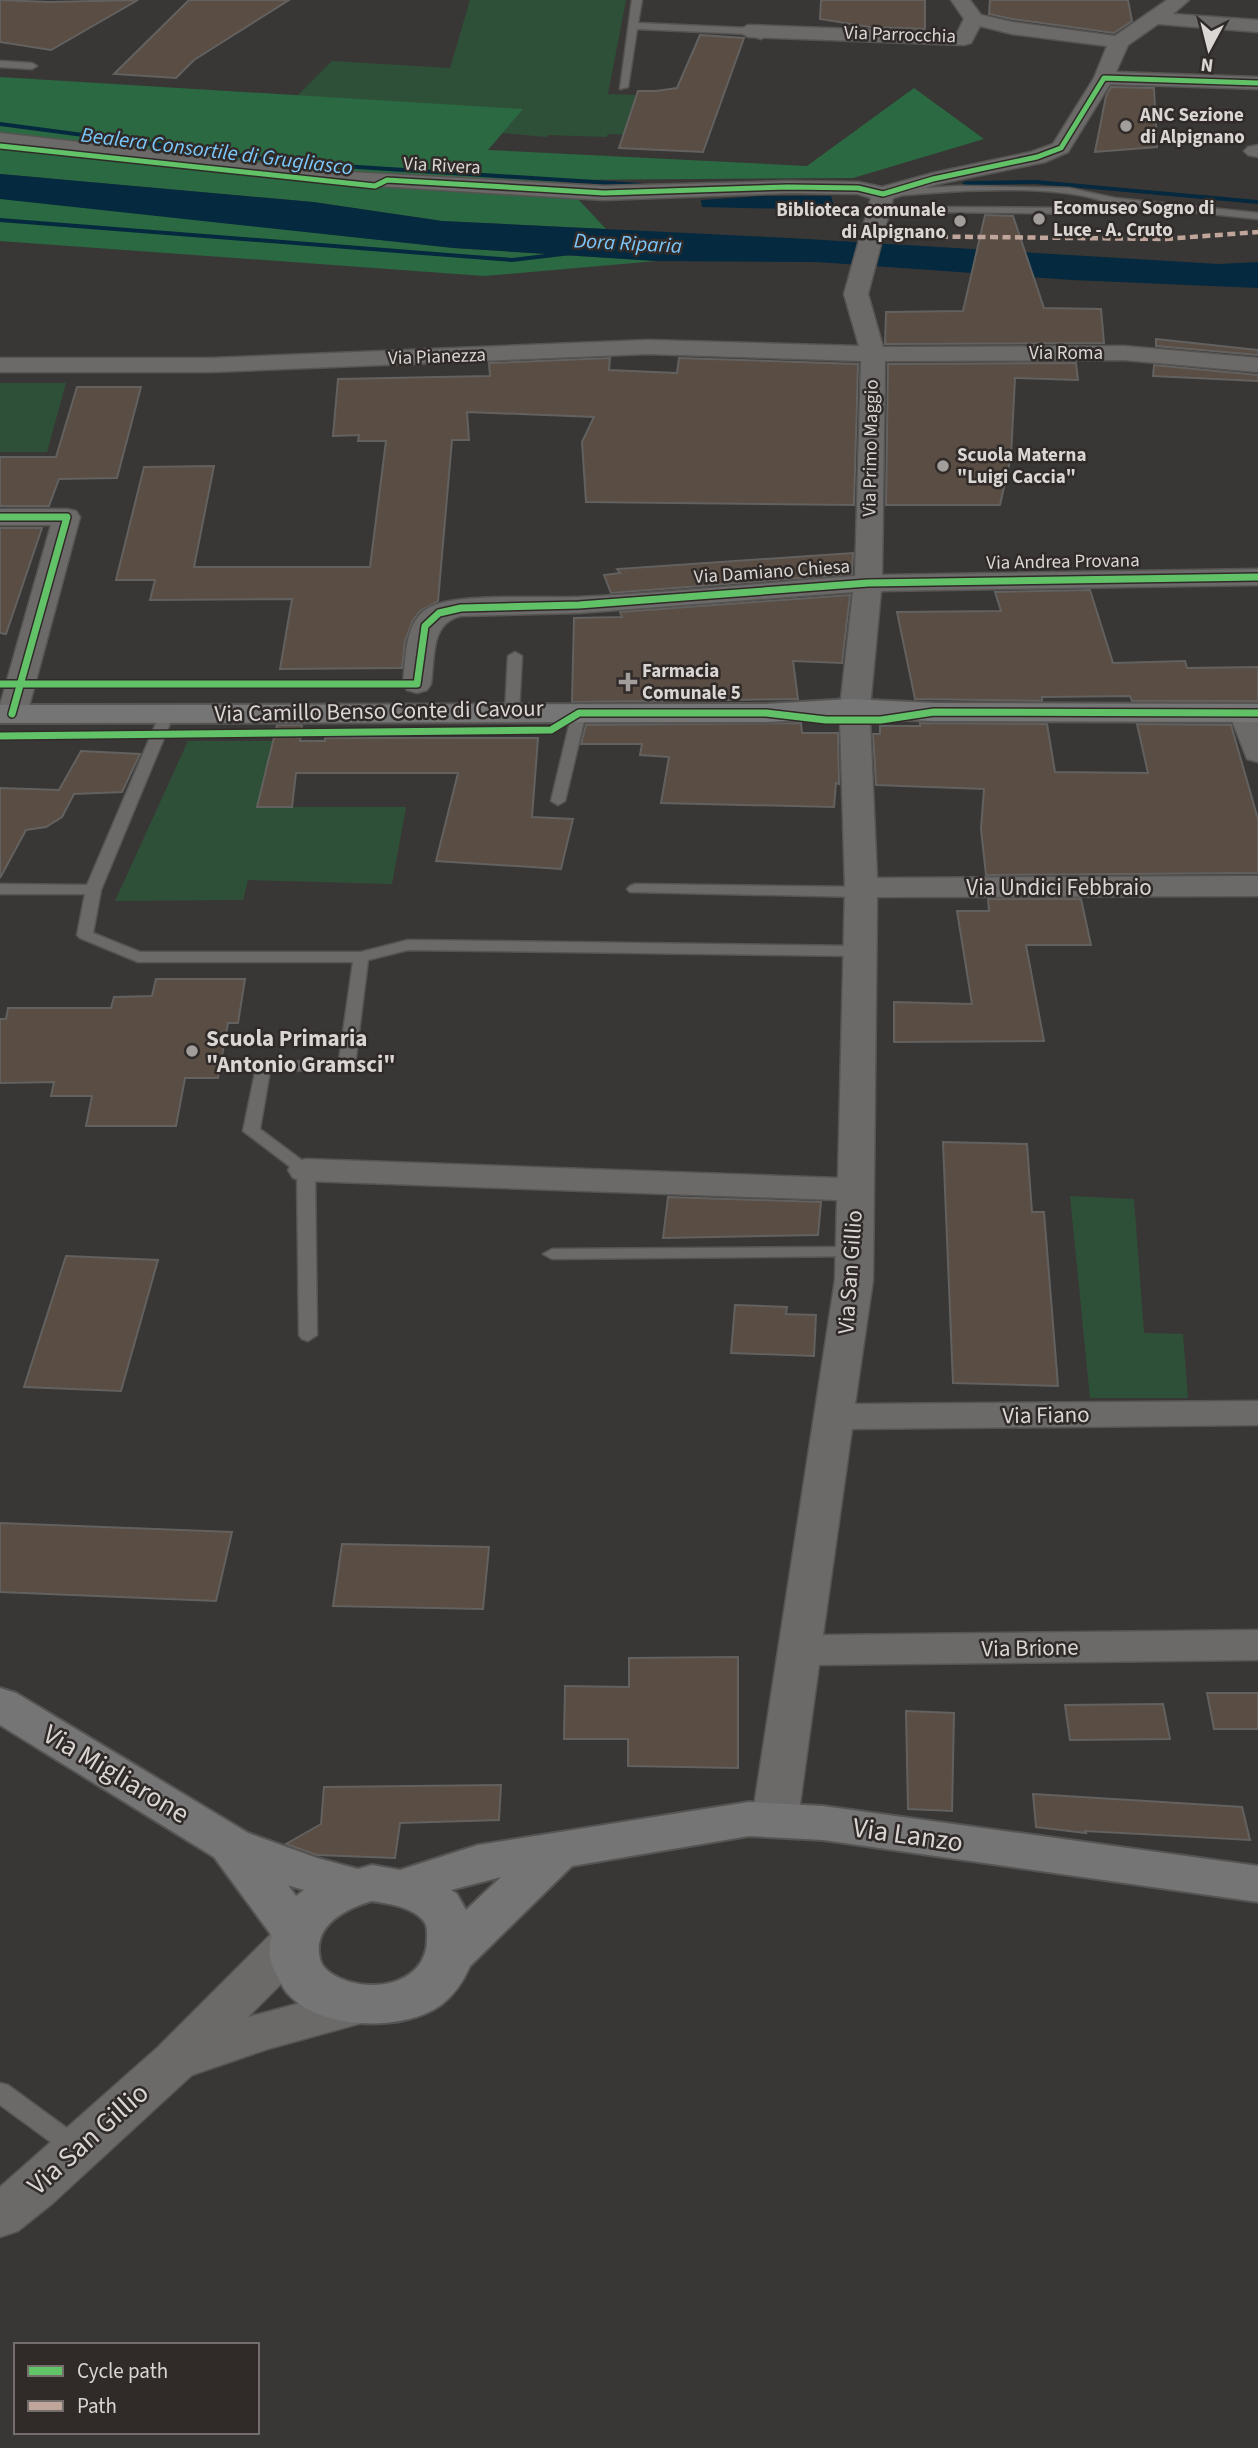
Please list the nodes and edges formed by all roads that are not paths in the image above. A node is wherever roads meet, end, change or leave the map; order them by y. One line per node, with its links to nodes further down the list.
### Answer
1 (636, 0): 6 (lane)
2 (960, 0): 5 (street)
3 (1180, 0): 4 (street)
4 (1157, 18): 7 (street); 10 (street)
5 (974, 19): 9 (street, Via Parrocchia); 10 (street)
6 (633, 26): 8 (lane); 15 (lane)
7 (1258, 26)
8 (748, 31): 9 (street, Via Parrocchia); 9 (lane)
9 (964, 38)
10 (1119, 42): 13 (street)
11 (0, 64): 12 (lane)
12 (32, 66)
13 (1104, 78): 14 (street); 17 (street)
14 (1258, 83)
15 (623, 87)
16 (0, 139): 17 (street, Via Rivera)
17 (881, 198): 18 (lane); 21 (street, Via Primo Maggio)
18 (1114, 201): 19 (lane); 20 (lane)
19 (937, 209)
20 (1258, 216)
21 (873, 354): 22 (street, Via Pianezza); 23 (street, Via Roma); 28 (street, Via Primo Maggio)
22 (0, 365)
23 (1258, 365)
24 (1175, 382): 25 (street)
25 (1258, 384)
26 (0, 517): 34 (street)
27 (1258, 577): 28 (street, Via Andrea Provana)
28 (868, 583): 30 (street, Via Damiano Chiesa); 36 (street, Via Primo Maggio)
29 (515, 656): 31 (lane)
30 (417, 684)
31 (512, 713): 32 (street, Via Camillo Benso Conte di Cavour); 35 (street, Via Camillo Benso Conte di Cavour)
32 (579, 713): 36 (street, Via Camillo Benso Conte di Cavour); 38 (lane)
33 (1251, 713): 36 (street, Via Camillo Benso Conte di Cavour); 37 (street)
34 (6, 714): 35 (street, Via Camillo Benso Conte di Cavour)
35 (167, 714): 42 (lane)
36 (855, 714): 43 (street, Via San Gillio)
37 (1258, 753)
38 (558, 801)
39 (1258, 886): 43 (street, Via Undici Febbraio)
40 (0, 889): 42 (lane)
41 (635, 889): 43 (lane)
42 (93, 890): 45 (lane)
43 (861, 890): 44 (street, Via San Gillio)
44 (859, 951): 45 (lane); 47 (street, Via San Gillio)
45 (361, 957): 46 (lane)
46 (306, 1170): 47 (street); 50 (lane)
47 (856, 1190): 48 (street, Via San Gillio)
48 (855, 1252): 49 (lane); 52 (street, Via San Gillio)
49 (552, 1254)
50 (308, 1335)
51 (1258, 1413): 52 (street, Via Fiano)
52 (834, 1417): 54 (street, Via San Gillio)
53 (1258, 1645): 54 (street, Via Brione)
54 (801, 1650): 56 (street, Via San Gillio)
55 (0, 1704): 57 (street, Via Migliarone)
56 (775, 1819): 58 (street, Via Lanzo); 59 (street, Via Lanzo)
57 (231, 1845): 60 (street); 62 (street)
58 (558, 1851): 61 (street, Via Lanzo); 63 (street)
59 (1258, 1884)
60 (355, 1886): 61 (street); 62 (street)
61 (405, 1887): 63 (street)
62 (295, 1937): 64 (street); 65 (street, Via San Gillio)
63 (453, 1952): 64 (street)
64 (363, 2005): 65 (street)
65 (175, 2061): 67 (street, Via San Gillio)
66 (0, 2092): 67 (lane)
67 (78, 2149): 68 (street, Via San Gillio)
68 (0, 2216)

